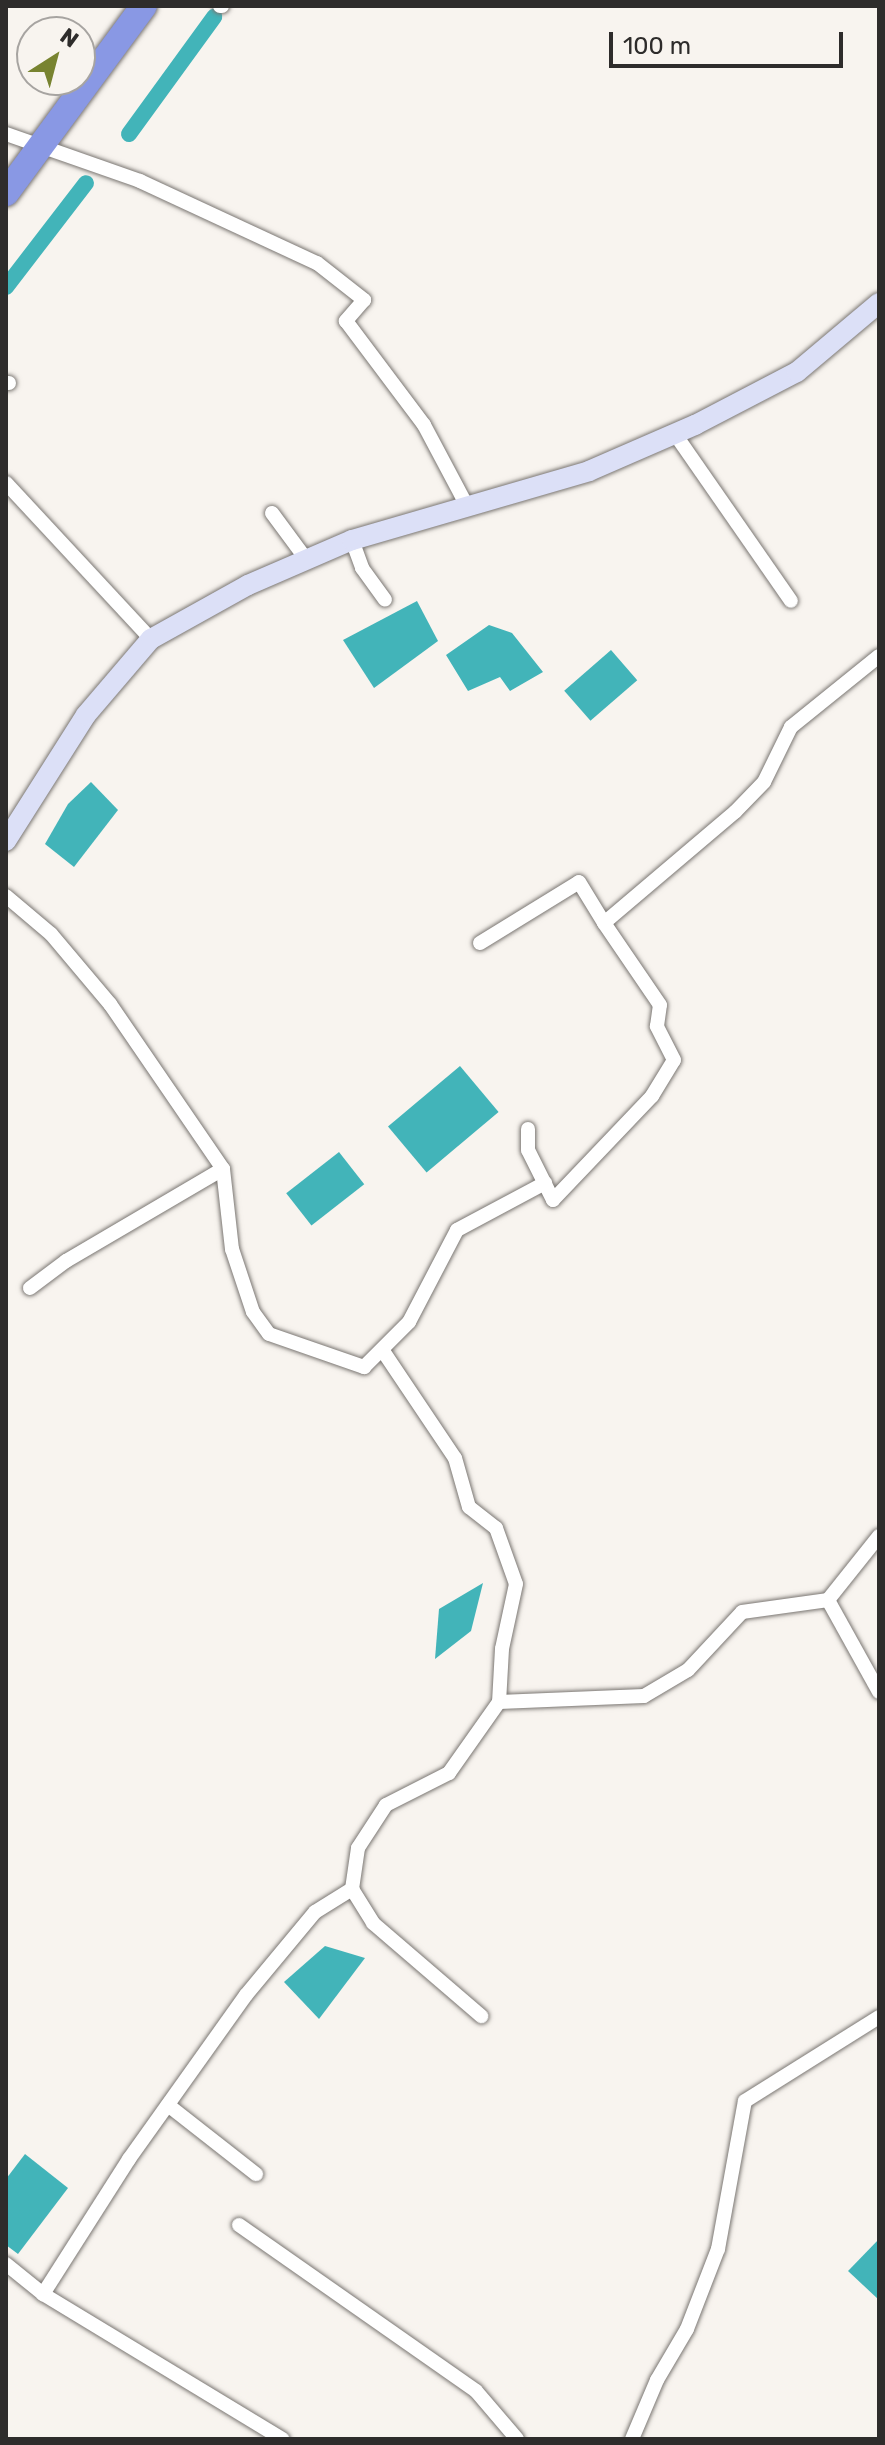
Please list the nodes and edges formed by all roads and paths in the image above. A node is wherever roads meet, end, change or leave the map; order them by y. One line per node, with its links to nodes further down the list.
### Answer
1 (144, 6): 3 (highway)
2 (6, 134): 3 (street)
3 (39, 147): 4 (highway); 8 (street)
4 (6, 193)
5 (879, 303): 6 (street)
6 (675, 434): 8 (street); 13 (street)
7 (6, 483): 14 (street)
8 (467, 506): 10 (street)
9 (272, 513): 11 (street)
10 (352, 540): 11 (street); 12 (street)
11 (306, 559): 14 (street)
12 (385, 600)
13 (791, 601)
14 (151, 639): 16 (street)
15 (879, 656): 18 (street)
16 (6, 841)
17 (6, 896): 21 (street)
18 (604, 923): 19 (street); 22 (street)
19 (480, 943)
20 (528, 1129): 22 (street)
21 (223, 1169): 23 (street); 24 (street)
22 (545, 1183): 24 (street)
23 (30, 1288)
24 (383, 1351): 28 (street)
25 (879, 1536): 26 (street)
26 (828, 1600): 27 (street); 28 (street)
27 (879, 1692)
28 (499, 1702): 29 (street)
29 (352, 1889): 30 (street); 32 (street)
30 (481, 2016)
31 (879, 2017): 39 (street)
32 (168, 2105): 33 (street); 36 (street)
33 (256, 2174)
34 (239, 2225): 38 (street)
35 (6, 2264): 36 (street)
36 (43, 2294): 37 (street)
37 (282, 2439)
38 (517, 2439)
39 (632, 2439)

